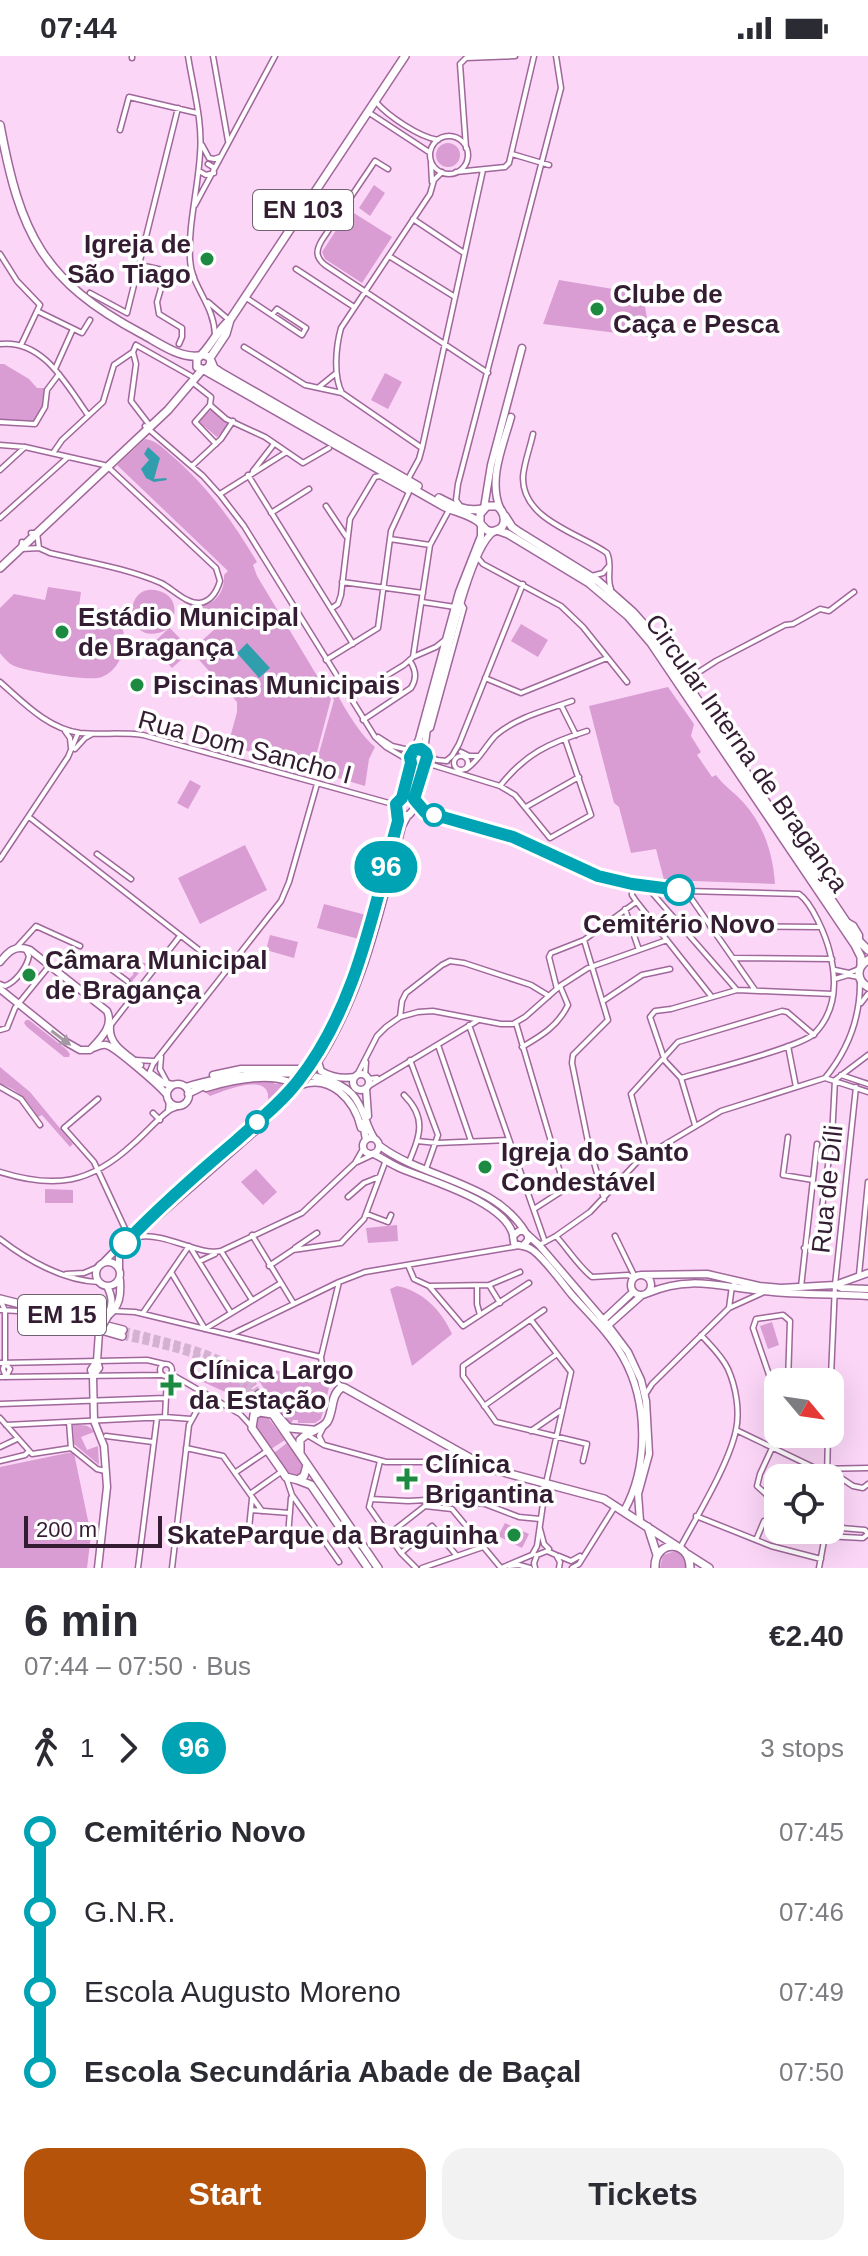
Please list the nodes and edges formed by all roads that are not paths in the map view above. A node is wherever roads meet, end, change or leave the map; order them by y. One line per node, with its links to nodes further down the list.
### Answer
1 (188, 56): 12 (street)
2 (213, 56): 19 (street)
3 (275, 56): 19 (street)
4 (405, 56): 9 (main road, EN 103)
5 (515, 56): 8 (street)
6 (534, 56): 23 (street)
7 (556, 56): 26 (street)
8 (493, 57): 13 (street)
9 (375, 101): 11 (main road, EN 103); 17 (street)
10 (178, 108): 12 (street); 15 (street); 42 (street)
11 (368, 112): 22 (street); 48 (main road, EN 103)
12 (197, 113): 20 (street)
13 (463, 116): 16 (street); 21 (street)
14 (0, 125): 57 (main road)
15 (120, 130)
16 (457, 138): 17 (street); 21 (street)
17 (438, 140): 22 (street)
18 (0, 141): 60 (main road)
19 (228, 143): 24 (street)
20 (201, 144): 24 (street); 30 (street)
21 (466, 148): 28 (street)
22 (430, 153): 25 (street)
23 (512, 154): 26 (street); 32 (street)
24 (220, 157): 27 (street); 35 (street)
25 (431, 161): 33 (street); 36 (street)
26 (542, 163): 29 (street); 75 (street)
27 (208, 164): 30 (street); 35 (street)
28 (465, 164): 32 (street); 34 (street)
29 (549, 165)
30 (199, 169): 35 (street); 37 (street)
31 (388, 169): 46 (street)
32 (480, 170): 34 (street); 39 (street)
33 (442, 172): 34 (street); 36 (street)
34 (456, 172)
35 (214, 173): 37 (street)
36 (433, 185): 38 (street)
37 (194, 207): 45 (street)
38 (413, 219): 39 (street); 41 (street)
39 (464, 253): 49 (street)
40 (0, 254): 52 (street)
41 (389, 256): 46 (street); 49 (street)
42 (140, 265): 44 (street); 53 (street)
43 (296, 269): 51 (street)
44 (166, 271): 45 (street); 64 (street)
45 (194, 277): 50 (street)
46 (365, 291): 51 (street); 65 (street)
47 (90, 293): 53 (street)
48 (245, 297): 54 (street); 56 (main road, EN 103)
49 (455, 297): 65 (street)
50 (207, 300): 56 (street); 61 (street)
51 (354, 307): 74 (street)
52 (37, 311): 59 (street); 66 (street)
53 (127, 313): 57 (street); 58 (street)
54 (272, 315): 54 (street)
55 (90, 320): 59 (street)
56 (230, 320): 61 (main road, EN 103); 71 (main road, EN 103)
57 (117, 321): 58 (main road)
58 (126, 326): 71 (main road)
59 (73, 329): 73 (street)
60 (135, 334): 62 (main road); 67 (street)
61 (214, 339): 71 (main road, EN 103)
62 (146, 340): 67 (street); 72 (main road)
63 (0, 344): 66 (street)
64 (179, 344)
65 (444, 344): 75 (street); 91 (street)
66 (21, 345): 73 (street)
67 (136, 345): 70 (street); 76 (street)
68 (244, 347): 77 (street)
69 (522, 348): 105 (street)
70 (133, 352): 80 (street); 84 (street)
71 (206, 357): 72 (main road, EN 103); 72 (main road, EN 103); 100 (main road)
72 (200, 368): 76 (main road, EN 103); 100 (main road)
73 (57, 372): 80 (street); 83 (street)
74 (337, 372): 77 (street); 78 (street)
75 (488, 373): 99 (street)
76 (192, 379): 79 (street); 84 (main road, EN 103)
77 (319, 387): 78 (street)
78 (342, 393): 91 (street)
79 (210, 405): 82 (street); 86 (street)
80 (88, 415): 93 (street)
81 (511, 417): 106 (street)
82 (233, 421): 86 (street); 87 (street)
83 (0, 422)
84 (150, 426): 95 (main road, EN 103); 96 (street)
85 (533, 434): 123 (street)
86 (216, 444): 96 (street)
87 (274, 444): 92 (street); 98 (street)
88 (0, 445): 89 (street)
89 (25, 447): 93 (street); 97 (street)
90 (329, 448): 92 (street)
91 (422, 448): 100 (street)
92 (286, 452): 98 (street)
93 (53, 453): 94 (street)
94 (67, 458): 95 (street); 111 (street)
95 (106, 466): 114 (main road, EN 103); 119 (street)
96 (192, 466): 102 (street)
97 (0, 470)
98 (250, 474): 102 (street); 109 (street)
99 (458, 484): 103 (street); 108 (street)
100 (408, 486): 103 (main road); 107 (main road); 115 (street); 116 (street)
101 (309, 489): 109 (street)
102 (220, 494): 141 (street)
103 (442, 500): 108 (main road)
104 (326, 506): 115 (street)
105 (483, 508): 106 (main road); 108 (main road); 112 (main road)
106 (500, 508): 110 (main road)
107 (450, 509): 112 (main road); 118 (street)
108 (462, 509)
109 (271, 513): 134 (street)
110 (505, 516): 113 (main road); 125 (main road, Circular Interna de Bragança)
111 (0, 518)
112 (480, 524): 113 (main road); 133 (street)
113 (496, 530): 120 (street); 209 (main road, Circular Interna de Bragança)
114 (34, 533): 117 (main road, EN 103); 119 (street)
115 (347, 538): 126 (street)
116 (390, 539): 118 (street); 128 (street)
117 (21, 545): 119 (street); 122 (main road, EN 103)
118 (430, 545): 130 (street)
119 (39, 548)
120 (477, 556): 121 (street); 124 (street)
121 (483, 564): 124 (street); 127 (street)
122 (0, 565)
123 (610, 565): 125 (street); 131 (street)
124 (473, 566): 133 (street)
125 (592, 576): 131 (main road, Circular Interna de Bragança)
126 (342, 582): 128 (street); 134 (street)
127 (523, 584): 139 (street); 142 (street)
128 (383, 587): 130 (street); 136 (street)
129 (854, 592): 143 (street)
130 (424, 593): 132 (street)
131 (613, 595): 143 (main road, Circular Interna de Bragança)
132 (422, 602): 133 (street); 140 (street)
133 (458, 605): 135 (street); 163 (street)
134 (332, 608): 136 (street)
135 (447, 638): 137 (street); 138 (street)
136 (353, 644): 141 (street)
137 (436, 647): 138 (street); 140 (street)
138 (443, 655): 160 (street)
139 (607, 658): 142 (street); 145 (street)
140 (412, 659): 148 (street); 151 (street)
141 (326, 660): 148 (street)
142 (485, 678): 159 (street)
143 (685, 681): 197 (main road, Circular Interna de Bragança)
144 (0, 682): 146 (street, Rua Dom Sancho I)
145 (627, 682)
146 (5, 687): 147 (street); 152 (street, Rua Dom Sancho I)
147 (0, 693)
148 (350, 698): 151 (street)
149 (572, 701): 150 (street)
150 (561, 705): 157 (street); 162 (street)
151 (363, 720): 153 (street)
152 (64, 729): 155 (street, Rua Dom Sancho I); 161 (street)
153 (370, 730): 160 (street); 165 (street)
154 (587, 731): 157 (street)
155 (78, 733): 156 (street, Rua Dom Sancho I); 161 (street)
156 (93, 733): 161 (street); 171 (street, Rua Dom Sancho I)
157 (576, 735): 158 (street)
158 (565, 739): 169 (street); 172 (street)
159 (460, 741): 164 (street); 166 (street)
160 (413, 751): 163 (street); 165 (street)
161 (70, 754): 180 (street)
162 (480, 755): 164 (street); 167 (street)
163 (426, 756): 166 (street); 168 (street); 173 (street)
164 (463, 756): 166 (street); 167 (street); 168 (street)
165 (410, 761): 174 (street)
166 (446, 761)
167 (468, 767): 168 (street); 170 (street)
168 (454, 770): 170 (street)
169 (579, 777): 176 (street); 176 (street)
170 (476, 778): 172 (street)
171 (317, 784): 175 (street, Rua Dom Sancho I); 208 (street)
172 (500, 786): 176 (street)
173 (414, 799): 178 (street); 179 (street)
174 (398, 801): 175 (street); 177 (street)
175 (389, 803): 177 (street, Rua Dom Sancho I)
176 (526, 807)
177 (397, 811): 179 (street); 243 (street)
178 (425, 812): 179 (street); 184 (street)
179 (409, 815): 243 (street)
180 (29, 817): 182 (street); 191 (street)
181 (97, 854): 183 (street)
182 (0, 859)
183 (131, 879)
184 (632, 884): 185 (street); 187 (street)
185 (646, 885): 186 (street); 216 (street)
186 (686, 891): 189 (street); 190 (street)
187 (636, 901): 188 (street); 193 (street)
188 (625, 909): 192 (street); 196 (street)
189 (710, 926): 190 (street); 200 (street)
190 (820, 927): 201 (street)
191 (180, 936): 208 (street); 215 (street)
192 (584, 940): 205 (street); 213 (street)
193 (667, 940): 196 (street); 222 (street)
194 (80, 946): 195 (street)
195 (19, 948): 199 (street); 204 (street); 212 (street)
196 (639, 950): 205 (street)
197 (868, 950)
198 (0, 951): 199 (street)
199 (8, 952): 202 (street)
200 (734, 958): 201 (street); 210 (street)
201 (832, 959): 207 (street)
202 (0, 962)
203 (103, 963): 215 (street)
204 (50, 965): 224 (street); 230 (street)
205 (593, 966): 213 (street); 223 (street)
206 (670, 969): 223 (street)
207 (834, 969): 209 (street); 211 (street)
208 (226, 971): 237 (street)
209 (861, 971): 211 (street); 214 (main road); 225 (street)
210 (746, 976): 217 (street); 218 (street)
211 (835, 979): 219 (street)
212 (0, 986): 224 (street)
213 (558, 987): 221 (street); 235 (street)
214 (868, 987)
215 (138, 990): 230 (street)
216 (737, 990): 217 (street); 222 (street)
217 (744, 990): 218 (street)
218 (755, 990): 219 (street)
219 (833, 994): 232 (street)
220 (868, 994): 225 (street)
221 (549, 996): 226 (street); 228 (street)
222 (711, 996): 238 (street)
223 (603, 1001): 290 (street)
224 (18, 1004): 231 (street); 236 (street, one-way to 236)
225 (859, 1009): 247 (street)
226 (400, 1017): 227 (street); 248 (street)
227 (479, 1020): 228 (street); 229 (street)
228 (516, 1023): 235 (street)
229 (469, 1025): 233 (street); 270 (street)
230 (110, 1026): 236 (street); 240 (street)
231 (0, 1030)
232 (814, 1035): 234 (street); 238 (street)
233 (438, 1044): 242 (street); 272 (street)
234 (788, 1046): 246 (street); 255 (street)
235 (522, 1047): 291 (street)
236 (93, 1048): 244 (street)
237 (164, 1051): 241 (street); 253 (street)
238 (664, 1055): 246 (street); 278 (street)
239 (868, 1055): 245 (street)
240 (133, 1060): 241 (street); 244 (street)
241 (156, 1060): 244 (street)
242 (410, 1060): 248 (street); 274 (street)
243 (313, 1065): 248 (street); 250 (street, bridge); 251 (street)
244 (148, 1074): 253 (street); 261 (street)
245 (841, 1075): 249 (street); 252 (street)
246 (681, 1078): 268 (street)
247 (825, 1078): 249 (street); 255 (street)
248 (363, 1080): 273 (street)
249 (835, 1080): 256 (street); 309 (street)
250 (301, 1082): 257 (street); 273 (street); 294 (street)
251 (197, 1083): 259 (street); 273 (street)
252 (868, 1084)
253 (170, 1085): 259 (street); 261 (street)
254 (0, 1087): 267 (street)
255 (796, 1087): 268 (street)
256 (856, 1087): 258 (street); 331 (street, Rua de Díli)
257 (290, 1090): 259 (street); 299 (street)
258 (868, 1092)
259 (187, 1093): 263 (street); 273 (street)
260 (404, 1095): 271 (street)
261 (168, 1098): 263 (street); 264 (street)
262 (98, 1099): 276 (street)
263 (181, 1105): 264 (street)
264 (168, 1111): 266 (street)
265 (153, 1113): 266 (street)
266 (160, 1120): 284 (street)
267 (40, 1125)
268 (695, 1125): 278 (street)
269 (788, 1137): 287 (street)
270 (509, 1140): 272 (street); 291 (street)
271 (417, 1141): 274 (street); 282 (street)
272 (471, 1141): 274 (street)
273 (371, 1143): 279 (street); 279 (street); 281 (street); 282 (street)
274 (437, 1143): 283 (street)
275 (817, 1144): 287 (street)
276 (79, 1145): 277 (street); 284 (street)
277 (73, 1151)
278 (647, 1154): 290 (street)
279 (373, 1155): 280 (street); 281 (street)
280 (386, 1160): 286 (street); 303 (street)
281 (355, 1163): 298 (street)
282 (408, 1163): 283 (street)
283 (426, 1169): 297 (street)
284 (99, 1170): 285 (street); 295 (street)
285 (0, 1172)
286 (379, 1177): 289 (street); 292 (street)
287 (813, 1180): 309 (street)
288 (868, 1182): 322 (street)
289 (348, 1197)
290 (604, 1199): 301 (street)
291 (534, 1209): 306 (street)
292 (367, 1214): 293 (street); 310 (street)
293 (391, 1215)
294 (146, 1227): 299 (street); 300 (street)
295 (126, 1230): 299 (street); 305 (street)
296 (317, 1233): 310 (street)
297 (527, 1234): 303 (street); 306 (street); 308 (street)
298 (252, 1235): 311 (street); 316 (street)
299 (135, 1236): 300 (street); 305 (street); 317 (street)
300 (147, 1236): 307 (street)
301 (556, 1236): 306 (street); 323 (street)
302 (615, 1236): 323 (street)
303 (513, 1237): 308 (street); 312 (street)
304 (0, 1239): 321 (street)
305 (126, 1241): 314 (street)
306 (542, 1243): 308 (street); 358 (street)
307 (189, 1246): 311 (street); 313 (street); 318 (street)
308 (524, 1247): 312 (street); 358 (street)
309 (804, 1248): 336 (street)
310 (293, 1250): 316 (street)
311 (219, 1252): 313 (street); 345 (street)
312 (496, 1252): 315 (street)
313 (200, 1261): 354 (street)
314 (101, 1265): 317 (street); 321 (street); 329 (street)
315 (408, 1265): 325 (street); 332 (street)
316 (269, 1266): 327 (street)
317 (119, 1268): 324 (street)
318 (171, 1272): 355 (street); 359 (street)
319 (520, 1272): 330 (street)
320 (868, 1273): 322 (street)
321 (61, 1274): 329 (street)
322 (859, 1275): 331 (street)
323 (636, 1276): 326 (street); 341 (street); 341 (street)
324 (120, 1277): 329 (street); 338 (street)
325 (339, 1282): 348 (street); 363 (street)
326 (743, 1282): 334 (street); 335 (street)
327 (281, 1283): 345 (street); 348 (street)
328 (529, 1283): 346 (street)
329 (103, 1284): 340 (street)
330 (489, 1285): 333 (street); 346 (street)
331 (835, 1285): 336 (street); 337 (street); 342 (street, Rua de Díli)
332 (429, 1286): 333 (street); 356 (street)
333 (477, 1286): 356 (street)
334 (732, 1286): 335 (street); 341 (street); 350 (street)
335 (753, 1287): 336 (street); 339 (street); 347 (street)
336 (801, 1287)
337 (868, 1289)
338 (121, 1291): 352 (street); 353 (street)
339 (766, 1292): 342 (street); 347 (street)
340 (111, 1294): 352 (street); 352 (street)
341 (641, 1294): 358 (street)
342 (835, 1294): 343 (street); 369 (street, Rua de Díli)
343 (868, 1296)
344 (0, 1300): 349 (street); 349 (main road, EM 15)
345 (252, 1300): 354 (street)
346 (500, 1303): 356 (street)
347 (738, 1303): 350 (street)
348 (294, 1304): 360 (street)
349 (5, 1308): 365 (street)
350 (729, 1308): 361 (street)
351 (544, 1310): 357 (street)
352 (115, 1311): 353 (street); 364 (street, bridge)
353 (135, 1312): 355 (street)
354 (231, 1313): 359 (street)
355 (142, 1314): 359 (street)
356 (480, 1315)
357 (530, 1320): 362 (street); 383 (street)
358 (603, 1325): 374 (street); 445 (street)
359 (205, 1329): 360 (street)
360 (230, 1335): 363 (street)
361 (701, 1335): 375 (street); 400 (street)
362 (557, 1354): 383 (street); 384 (street)
363 (321, 1357): 373 (street)
364 (97, 1361): 365 (street); 366 (street); 371 (street)
365 (3, 1363): 372 (street)
366 (164, 1364): 370 (street); 370 (street)
367 (767, 1368): 368 (street)
368 (788, 1368)
369 (831, 1368)
370 (166, 1375): 371 (street); 377 (street); 380 (street)
371 (93, 1376): 372 (street); 381 (street)
372 (3, 1377)
373 (333, 1377): 376 (street); 376 (street)
374 (641, 1380): 375 (street); 378 (street)
375 (652, 1384): 378 (street)
376 (339, 1390): 395 (main road); 415 (main road)
377 (206, 1394): 390 (street); 397 (street)
378 (645, 1395): 450 (street)
379 (257, 1396): 385 (main road); 386 (main road); 398 (street)
380 (165, 1398): 381 (street); 387 (street)
381 (94, 1400): 382 (street); 392 (street)
382 (0, 1404)
383 (484, 1406): 401 (street)
384 (562, 1410): 401 (street); 404 (street)
385 (254, 1415): 386 (main road); 397 (main road)
386 (274, 1415): 394 (main road)
387 (165, 1417): 389 (street); 390 (street)
388 (0, 1418): 396 (street)
389 (157, 1418): 391 (street); 406 (street)
390 (191, 1419): 412 (street)
391 (111, 1420): 392 (street); 402 (street)
392 (94, 1421): 393 (street); 409 (street)
393 (69, 1422): 396 (street); 411 (street)
394 (279, 1423): 398 (main road); 417 (main road)
395 (326, 1424): 399 (main road); 407 (street)
396 (6, 1425): 405 (street)
397 (252, 1428): 414 (main road)
398 (296, 1429): 399 (main road)
399 (312, 1430): 403 (main road); 407 (street)
400 (736, 1430): 408 (street); 447 (street)
401 (531, 1431): 404 (street)
402 (106, 1436): 406 (street); 409 (street)
403 (304, 1436): 407 (street); 417 (main road)
404 (556, 1437): 420 (street); 434 (street)
405 (17, 1439): 410 (street); 416 (street)
406 (153, 1442): 473 (street)
407 (322, 1443): 419 (street)
408 (764, 1444)
409 (104, 1446): 429 (street)
410 (0, 1447)
411 (71, 1448): 416 (street); 429 (street)
412 (186, 1448): 430 (street); 474 (street)
413 (772, 1448): 423 (street); 424 (street)
414 (268, 1450): 430 (street); 431 (main road)
415 (457, 1450): 421 (street); 426 (main road)
416 (31, 1453): 418 (street)
417 (300, 1453): 422 (main road)
418 (0, 1461)
419 (380, 1461): 421 (street); 439 (street)
420 (583, 1461)
421 (455, 1462): 426 (street)
422 (307, 1464): 432 (main road); 476 (main road)
423 (765, 1464)
424 (806, 1464)
425 (764, 1465): 436 (street)
426 (488, 1468): 434 (main road)
427 (868, 1468): 428 (street)
428 (844, 1469)
429 (107, 1472): 443 (street)
430 (236, 1472): 437 (street)
431 (284, 1474): 432 (main road); 437 (street); 438 (street)
432 (298, 1480): 475 (main road)
433 (844, 1480): 435 (street)
434 (546, 1483): 440 (main road); 448 (street)
435 (868, 1484)
436 (764, 1492)
437 (251, 1495): 442 (street); 444 (street)
438 (292, 1495): 446 (street); 470 (street)
439 (371, 1499): 448 (street); 452 (street)
440 (616, 1506): 445 (main road); 460 (street)
441 (97, 1510): 443 (street)
442 (251, 1510): 444 (street); 454 (street)
443 (106, 1511): 472 (street)
444 (262, 1511): 446 (street)
445 (624, 1511): 450 (main road)
446 (290, 1513): 453 (street)
447 (696, 1516): 455 (street); 458 (street)
448 (539, 1521): 459 (street); 464 (street)
449 (764, 1521): 455 (street)
450 (644, 1523): 458 (main road); 466 (main road)
451 (827, 1531): 451 (street)
452 (388, 1535): 457 (street); 461 (street)
453 (288, 1536)
454 (248, 1538)
455 (756, 1540): 468 (street)
456 (824, 1544): 468 (street)
457 (483, 1547): 467 (street); 478 (street)
458 (679, 1547): 463 (main road); 466 (main road)
459 (550, 1551): 462 (street); 465 (street)
460 (585, 1552): 469 (street); 471 (street)
461 (401, 1553): 467 (street); 477 (street)
462 (540, 1553): 464 (street); 479 (street)
463 (687, 1554): 482 (main road); 483 (main road)
464 (532, 1555): 478 (street)
465 (556, 1555): 469 (street); 480 (street)
466 (657, 1555): 481 (main road)
467 (457, 1556): 477 (street)
468 (821, 1559): 484 (street)
469 (567, 1560): 471 (street)
470 (339, 1562)
471 (575, 1567)
472 (98, 1568)
473 (138, 1568)
474 (172, 1568)
475 (368, 1568)
476 (378, 1568)
477 (419, 1568)
478 (501, 1568): 479 (street)
479 (532, 1568)
480 (559, 1568)
481 (655, 1568)
482 (690, 1568)
483 (709, 1568)
484 (819, 1568)

